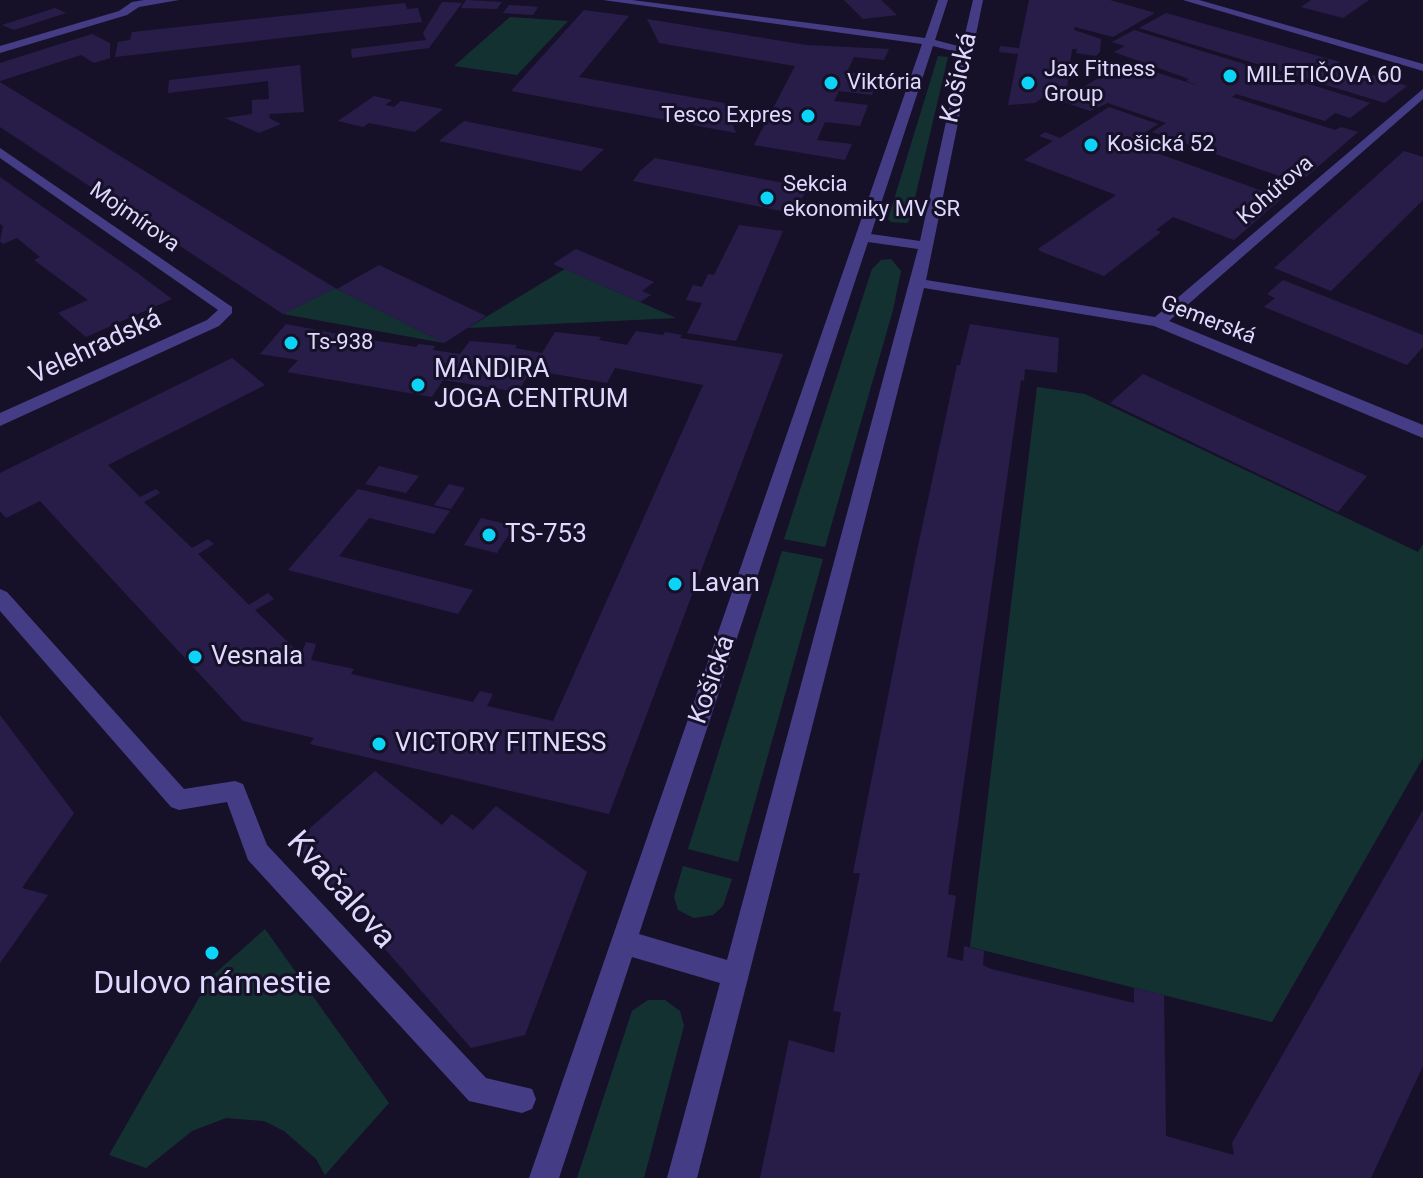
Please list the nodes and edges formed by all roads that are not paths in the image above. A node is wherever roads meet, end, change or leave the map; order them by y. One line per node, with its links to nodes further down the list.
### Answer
1 (174, 0): 6 (street)
2 (608, 0): 7 (street)
3 (943, 0): 8 (street, Košická)
4 (978, 0): 11 (street, Košická)
5 (1188, 0): 12 (street)
6 (137, 2): 10 (street)
7 (879, 35): 8 (street); 9 (street)
8 (929, 42): 11 (street); 15 (street, Košická)
9 (872, 46)
10 (0, 50)
11 (965, 51): 16 (street, Košická)
12 (1423, 68)
13 (1423, 93): 18 (street, Kohútova)
14 (0, 152): 19 (street, Mojmírova)
15 (862, 237): 16 (street); 23 (street, Košická)
16 (926, 246): 17 (street, Košická)
17 (918, 283): 18 (street, Gemerská); 24 (street, Košická)
18 (1158, 322): 21 (street, Gemerská)
19 (213, 323): 20 (street, Velehradská)
20 (0, 420)
21 (1423, 432)
22 (0, 597): 25 (street, Kvačalova)
23 (624, 942): 24 (street); 26 (street, Košická)
24 (735, 975): 27 (street, Košická)
25 (522, 1099)
26 (544, 1178)
27 (682, 1178)

